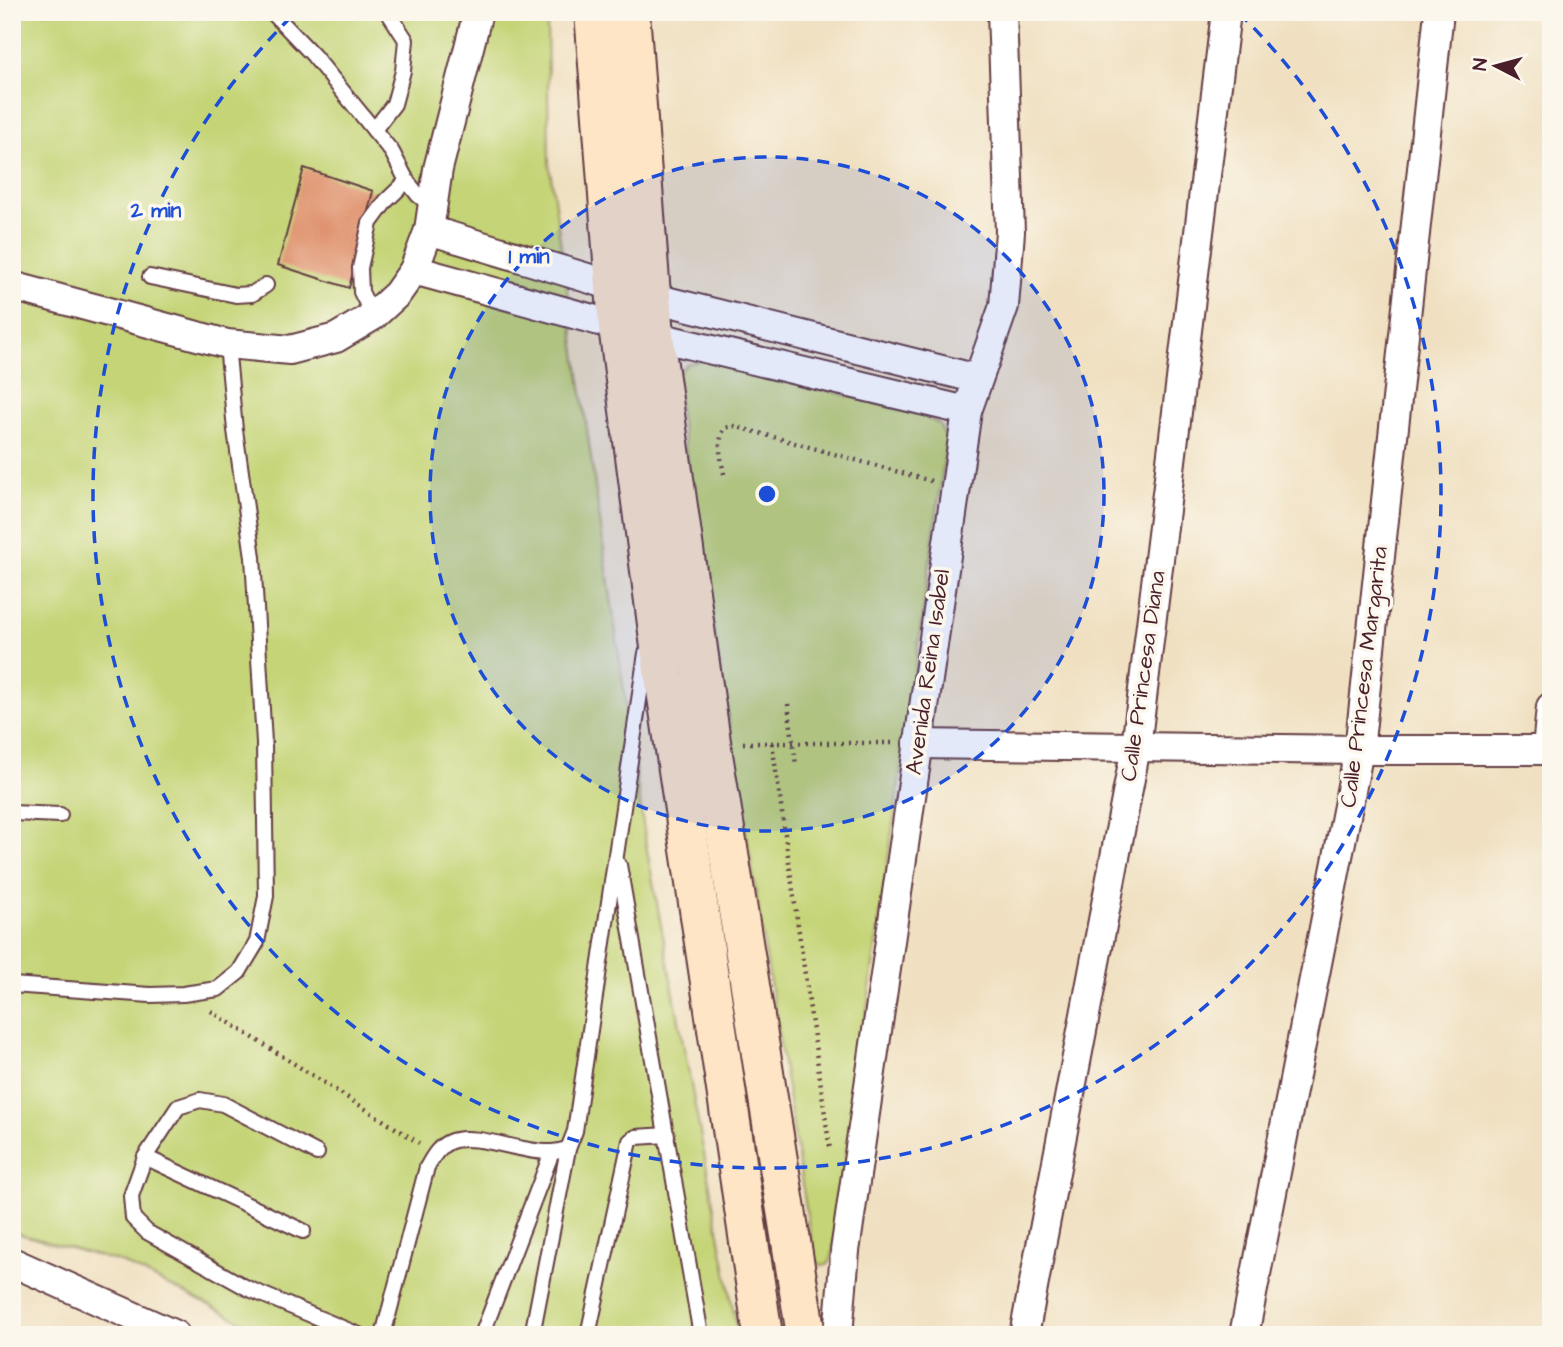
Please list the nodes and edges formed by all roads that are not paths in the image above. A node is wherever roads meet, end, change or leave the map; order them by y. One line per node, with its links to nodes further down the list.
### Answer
1 (272, 12): 9 (lane)
2 (388, 12): 9 (lane)
3 (478, 12): 11 (street)
4 (594, 12): 16 (main road)
5 (630, 12): 16 (main road)
6 (1002, 12): 20 (street, Avenida Reina Isabel)
7 (1226, 12): 25 (street, Calle Princesa Diana)
8 (1439, 12): 27 (street, Calle Princesa Margarita)
9 (374, 130): 10 (lane)
10 (407, 181): 11 (lane); 17 (lane)
11 (431, 219): 12 (street); 16 (street)
12 (414, 270): 17 (street); 18 (street)
13 (150, 277): 14 (lane)
14 (266, 285)
15 (12, 286): 19 (street)
16 (632, 292): 18 (main road); 20 (street)
17 (373, 316): 19 (street)
18 (636, 331): 21 (street); 22 (main road); 47 (main road)
19 (227, 344): 31 (lane)
20 (978, 379): 21 (street, Avenida Reina Isabel)
21 (967, 411): 24 (street, Avenida Reina Isabel)
22 (653, 590): 30 (lane); 46 (main road)
23 (1551, 707): 26 (street)
24 (917, 744): 25 (street); 48 (street, Avenida Reina Isabel)
25 (1136, 747): 27 (street); 49 (street, Calle Princesa Diana)
26 (1549, 749): 27 (street)
27 (1359, 750): 50 (street, Calle Princesa Margarita)
28 (12, 813): 29 (lane)
29 (60, 815)
30 (617, 853): 32 (lane); 33 (lane)
31 (12, 985)
32 (667, 1135): 44 (lane); 45 (lane)
33 (568, 1149): 34 (lane); 43 (lane)
34 (552, 1152): 41 (lane); 42 (lane)
35 (317, 1153): 36 (lane)
36 (145, 1157): 37 (lane); 40 (lane)
37 (303, 1231)
38 (12, 1262): 39 (street)
39 (163, 1332)
40 (359, 1335)
41 (383, 1335)
42 (482, 1335)
43 (532, 1335)
44 (588, 1335)
45 (701, 1335)
46 (763, 1335)
47 (806, 1335)
48 (838, 1335)
49 (1024, 1335)
50 (1244, 1335)

